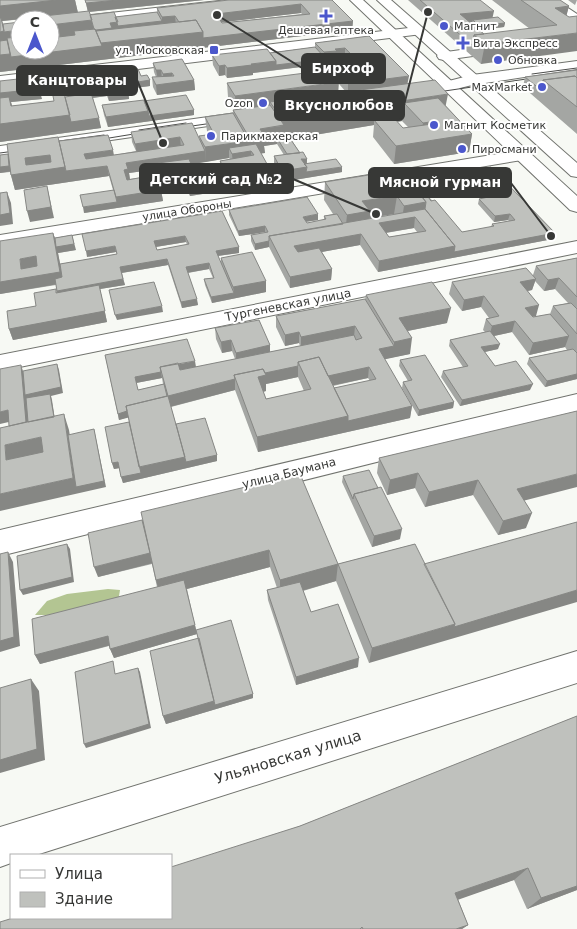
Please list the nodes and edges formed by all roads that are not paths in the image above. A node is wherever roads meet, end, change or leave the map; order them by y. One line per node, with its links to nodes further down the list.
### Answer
1 (264, 0): 6 (street)
2 (356, 0): 10 (street)
3 (382, 0): 9 (street)
4 (547, 0): 5 (street)
5 (577, 20)
6 (60, 21)
7 (577, 26): 8 (street)
8 (562, 28)
9 (417, 31): 10 (street); 12 (street)
10 (392, 34): 15 (street); 16 (street)
11 (468, 53): 12 (street)
12 (444, 56): 14 (street)
13 (577, 65): 14 (street)
14 (472, 80): 16 (street); 21 (street)
15 (0, 81)
16 (449, 86): 17 (street); 20 (street)
17 (403, 95)
18 (260, 115): 19 (street)
19 (0, 151)
20 (522, 155): 22 (street); 23 (street, улица Обороны)
21 (577, 172)
22 (577, 206)
23 (0, 241)
24 (577, 247): 25 (street, Тургеневская улица)
25 (0, 363)
26 (577, 402): 27 (street, улица Баумана)
27 (0, 542)
28 (577, 667): 29 (street, Ульяновская улица)
29 (0, 847)

